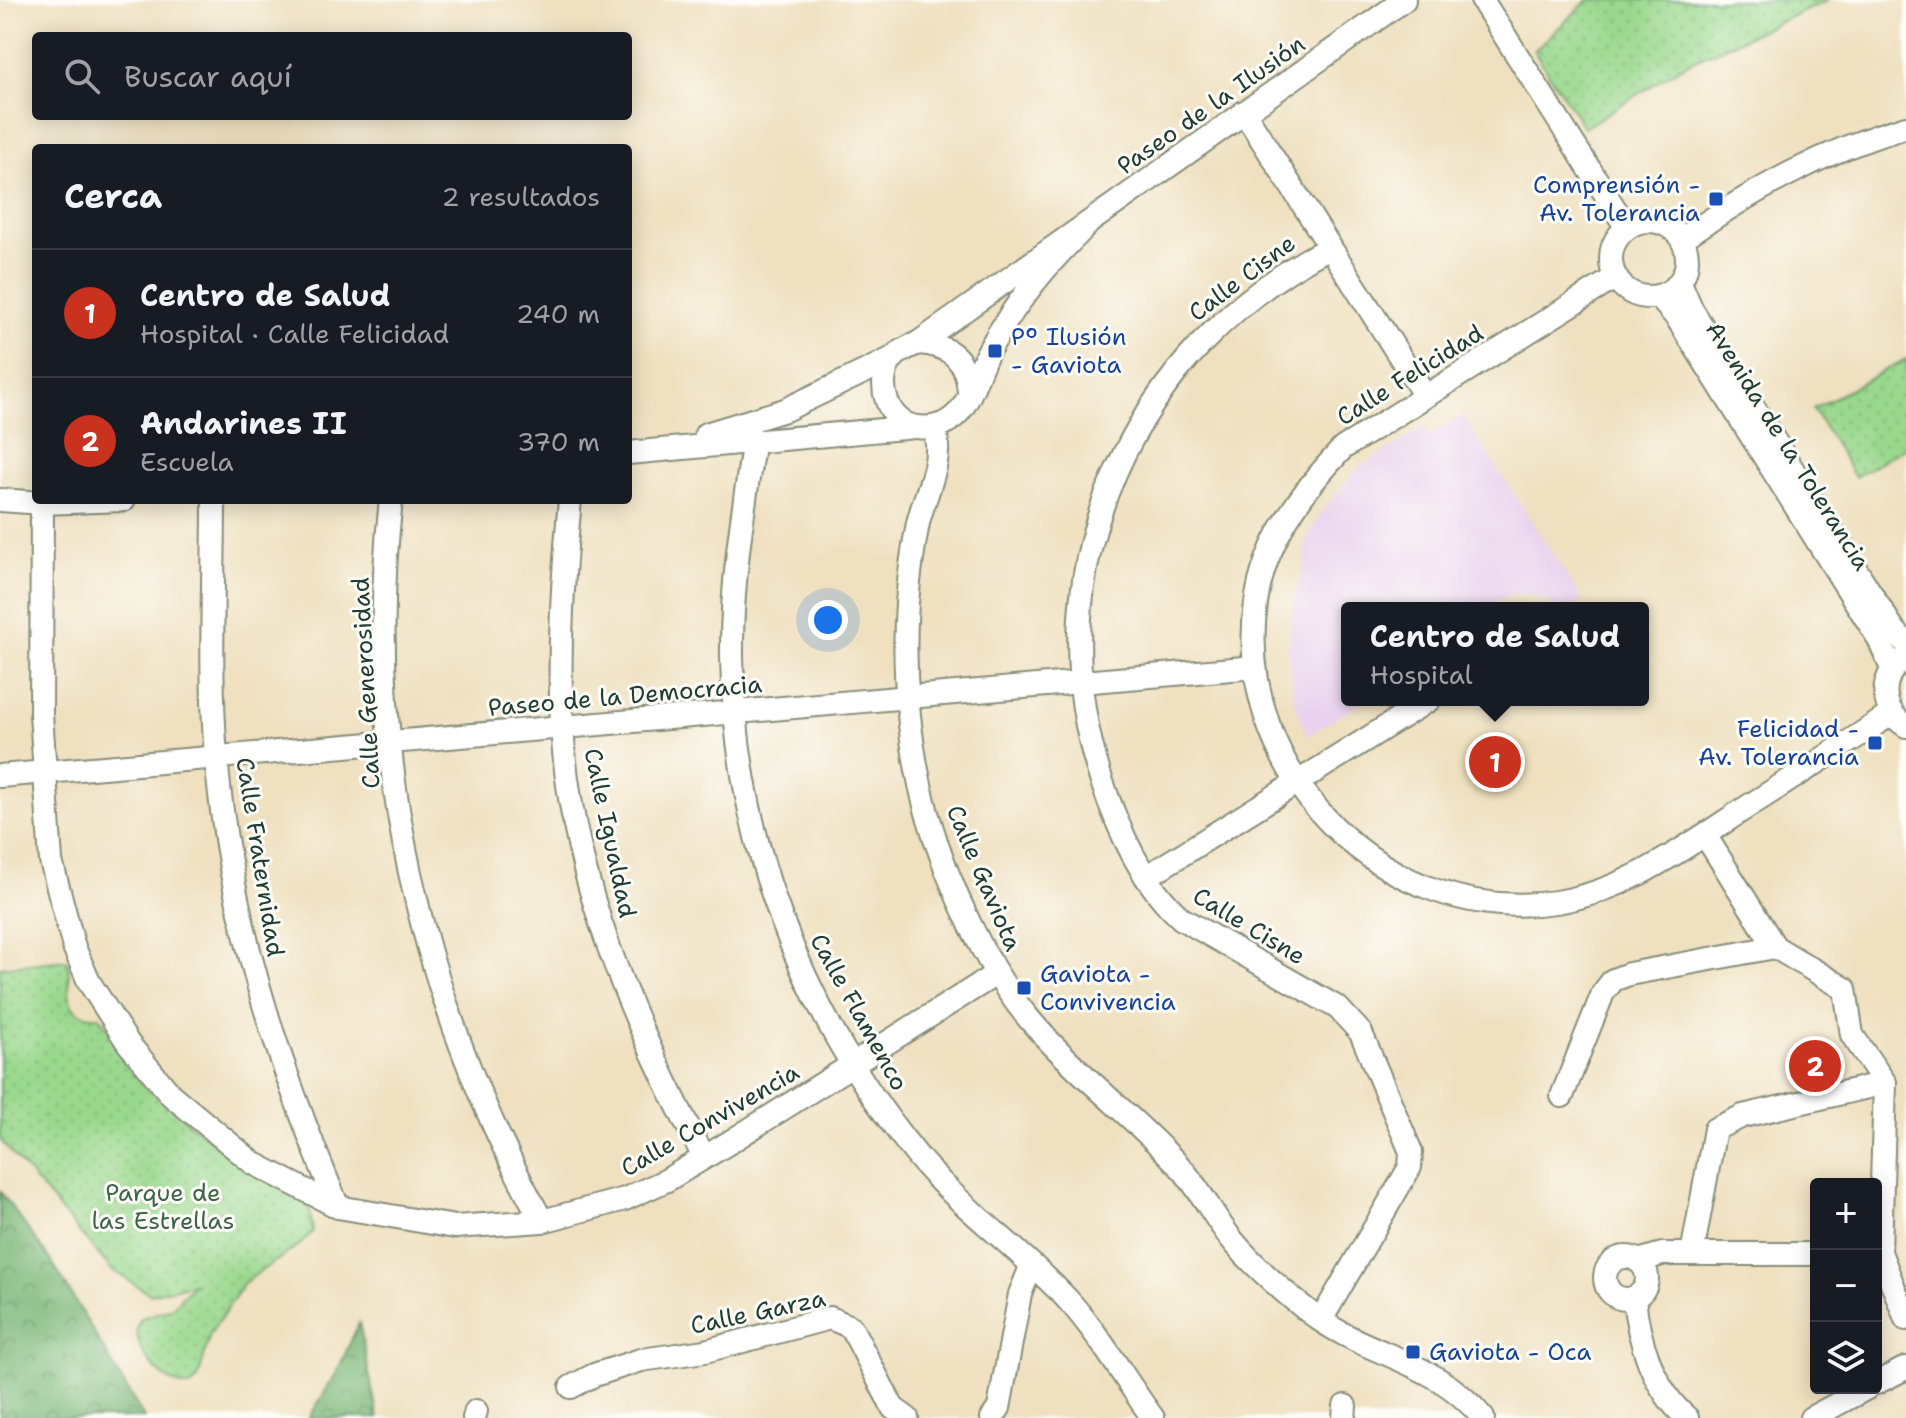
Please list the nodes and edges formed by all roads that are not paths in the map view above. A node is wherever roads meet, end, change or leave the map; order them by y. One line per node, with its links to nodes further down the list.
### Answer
1 (1404, 0): 3 (street, Paseo de la Ilusión)
2 (1482, 0): 6 (street)
3 (1244, 112): 5 (street, Paseo de la Ilusión); 8 (street)
4 (1906, 127): 7 (street)
5 (1087, 225): 12 (street, Paseo de la Ilusión); 15 (street, Paseo de la Ilusión)
6 (1627, 228): 7 (street); 9 (street)
7 (1682, 239): 10 (street)
8 (1330, 247): 16 (street); 30 (street, Calle Cisne)
9 (1616, 277): 11 (street); 16 (street, Calle Felicidad)
10 (1680, 282): 11 (street); 27 (street, Avenida de la Tolerancia)
11 (1658, 296): 28 (street, Avenida de la Tolerancia)
12 (918, 343): 13 (street, Paseo de la Ilusión); 15 (street)
13 (893, 358): 14 (street, Paseo de la Ilusión); 17 (street)
14 (860, 377): 18 (street, Paseo de la Ilusión); 19 (street, Paseo de la Ilusión)
15 (969, 392): 17 (street, Paseo de la Ilusión)
16 (1425, 396): 29 (street, Calle Felicidad)
17 (924, 427): 18 (street, Paseo de la Ilusión); 31 (street, Calle Gaviota)
18 (754, 439): 20 (street, Paseo de la Ilusión); 33 (street, Calle Flamenco)
19 (632, 449)
20 (632, 450)
21 (0, 500): 22 (street)
22 (32, 502)
23 (42, 504): 38 (street, Calle Convivencia)
24 (214, 504): 37 (street, Calle Fraternidad)
25 (391, 504): 36 (street, Calle Generosidad)
26 (570, 504): 35 (street, Calle Igualdad)
27 (1906, 643)
28 (1899, 663): 34 (street)
29 (1255, 667): 30 (street, Paseo de la Democracia); 40 (street, Calle Felicidad)
30 (1081, 682): 31 (street, Paseo de la Democracia); 42 (street, Calle Cisne)
31 (909, 697): 33 (street, Paseo de la Democracia); 44 (street, Calle Gaviota)
32 (1420, 706): 40 (street)
33 (735, 712): 35 (street, Paseo de la Democracia); 45 (street, Calle Flamenco)
34 (1899, 720): 41 (street, Calle Felicidad)
35 (562, 727): 36 (street, Paseo de la Democracia); 48 (street, Calle Igualdad)
36 (390, 743): 37 (street, Paseo de la Democracia); 50 (street, Calle Generosidad)
37 (216, 758): 38 (street, Paseo de la Democracia); 49 (street, Calle Fraternidad)
38 (45, 772): 39 (street, Paseo de la Democracia); 49 (street, Calle Convivencia)
39 (0, 776)
40 (1297, 784): 41 (street, Calle Felicidad); 42 (street)
41 (1705, 835): 43 (street)
42 (1146, 877): 59 (street, Calle Cisne)
43 (1775, 947): 46 (street); 47 (street)
44 (996, 974): 45 (street, Calle Convivencia); 59 (street, Calle Gaviota)
45 (853, 1065): 48 (street, Calle Convivencia); 56 (street, Calle Flamenco)
46 (1885, 1083): 51 (street); 52 (street)
47 (1562, 1096)
48 (704, 1157): 50 (street, Calle Convivencia)
49 (338, 1207): 50 (street, Calle Convivencia)
50 (542, 1221)
51 (1878, 1250)
52 (1692, 1254): 53 (street); 54 (street)
53 (1810, 1254)
54 (1638, 1261): 57 (street); 57 (street)
55 (1882, 1262): 58 (street)
56 (1031, 1267): 65 (street); 66 (street, Calle Flamenco)
57 (1634, 1298): 68 (street)
58 (1906, 1319)
59 (1321, 1320): 67 (street, Calle Gaviota)
60 (1906, 1368): 61 (street)
61 (1882, 1380)
62 (571, 1387): 64 (street, Calle Garza)
63 (1856, 1394): 69 (street)
64 (907, 1418)
65 (992, 1418)
66 (1153, 1418)
67 (1483, 1418)
68 (1687, 1418)
69 (1811, 1418)

